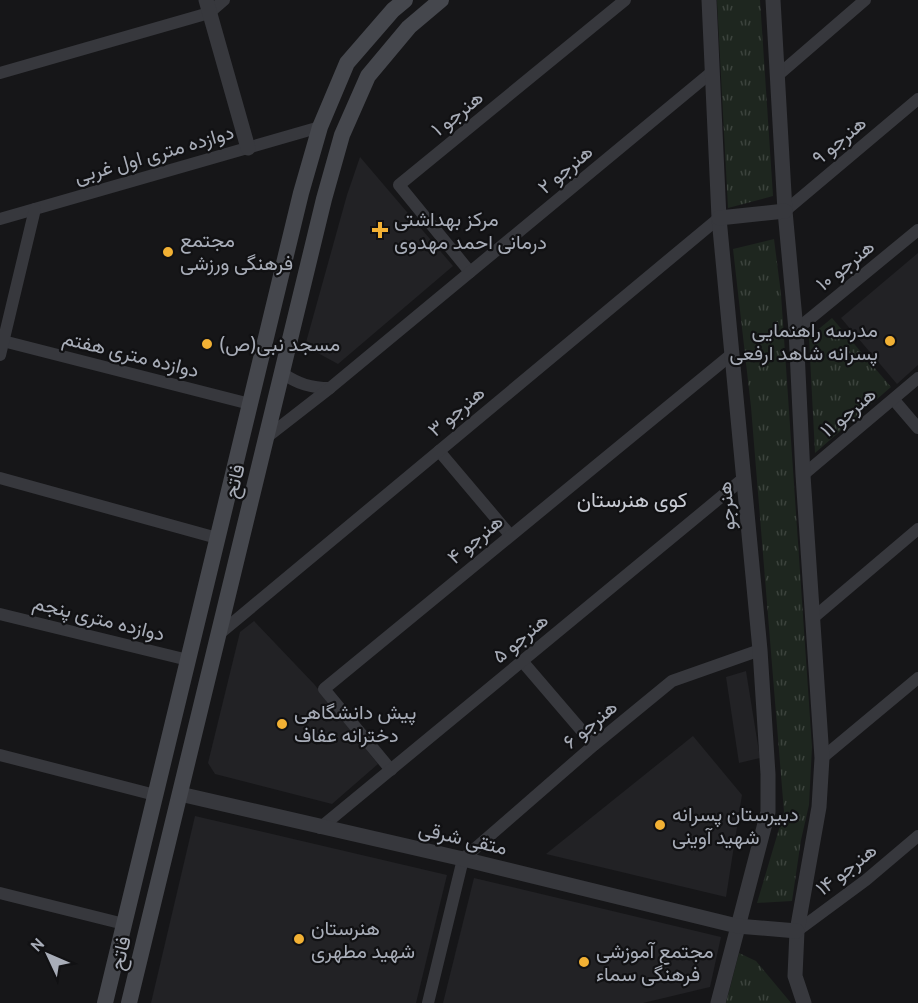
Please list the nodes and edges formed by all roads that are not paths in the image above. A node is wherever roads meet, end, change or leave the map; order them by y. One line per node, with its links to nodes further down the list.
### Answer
1 (224, 0): 8 (street)
2 (405, 0): 9 (main road, فاتح)
3 (441, 0): 12 (main road, فاتح)
4 (626, 0): 22 (street, هنرجو ۱)
5 (710, 0): 10 (street, هنرجو)
6 (773, 0): 13 (street)
7 (865, 0): 13 (street)
8 (208, 6): 11 (street); 16 (street)
9 (347, 63): 12 (main road); 15 (main road, فاتح)
10 (713, 71): 19 (street, هنرجو); 22 (street, هنرجو ۲)
11 (0, 73)
12 (368, 76): 27 (main road, فاتح)
13 (777, 76): 18 (street)
14 (918, 99): 18 (street, هنرجو ۹)
15 (320, 127): 16 (street, دوازده متری اول غربی); 31 (main road, فاتح)
16 (248, 147): 17 (street, دوازده متری اول غربی)
17 (35, 209): 20 (street, دوازده متری اول غربی); 24 (street)
18 (785, 211): 19 (street); 23 (street)
19 (719, 218): 25 (street, هنرجو); 34 (street, هنرجو ۳)
20 (0, 219)
21 (918, 230): 23 (street, هنرجو ۱۰)
22 (470, 272): 29 (street, هنرجو ۲)
23 (796, 330): 35 (street)
24 (3, 341): 26 (street); 31 (street, دوازده متری هفتم)
25 (732, 354): 37 (street, هنرجو); 39 (street, هنرجو ۴)
26 (0, 356)
27 (282, 373): 29 (street); 33 (main road, فاتح)
28 (918, 378): 30 (street, هنرجو ۱۱)
29 (330, 388): 33 (street, هنرجو ۲)
30 (894, 400): 32 (street); 35 (street, هنرجو ۱۱)
31 (250, 404): 40 (main road, فاتح)
32 (918, 428)
33 (267, 436): 43 (main road, فاتح)
34 (439, 451): 39 (street); 43 (street, هنرجو ۳)
35 (803, 475): 42 (street)
36 (0, 478): 40 (street)
37 (744, 478): 44 (street, هنرجو); 46 (street, هنرجو ۵)
38 (918, 529): 42 (street)
39 (510, 535): 51 (street, هنرجو ۴)
40 (218, 538): 45 (main road, فاتح)
41 (0, 614): 45 (street, دوازده متری پنجم)
42 (813, 618): 50 (street)
43 (218, 635): 52 (main road, فاتح)
44 (760, 651): 48 (street, هنرجو ۶); 59 (street, هنرجو)
45 (188, 660): 53 (main road, فاتح)
46 (522, 661): 48 (street); 51 (street, هنرجو ۵)
47 (918, 678): 50 (street)
48 (594, 746): 56 (street, هنرجو ۶)
49 (0, 755): 53 (street)
50 (822, 758): 60 (street)
51 (390, 770): 54 (street, هنرجو ۵)
52 (180, 794): 54 (street, متقی شرقی); 62 (main road, فاتح)
53 (155, 795): 58 (main road, فاتح)
54 (320, 828): 56 (street, متقی شرقی)
55 (918, 836): 60 (street, هنرجو ۱۴)
56 (462, 859): 59 (street, متقی شرقی); 63 (street)
57 (0, 893): 58 (street)
58 (124, 924): 61 (main road, فاتح)
59 (737, 926): 60 (street, متقی شرقی); 64 (street, هنرجو)
60 (797, 931): 65 (street)
61 (105, 1003)
62 (129, 1003)
63 (428, 1003)
64 (718, 1003)
65 (804, 1003)

